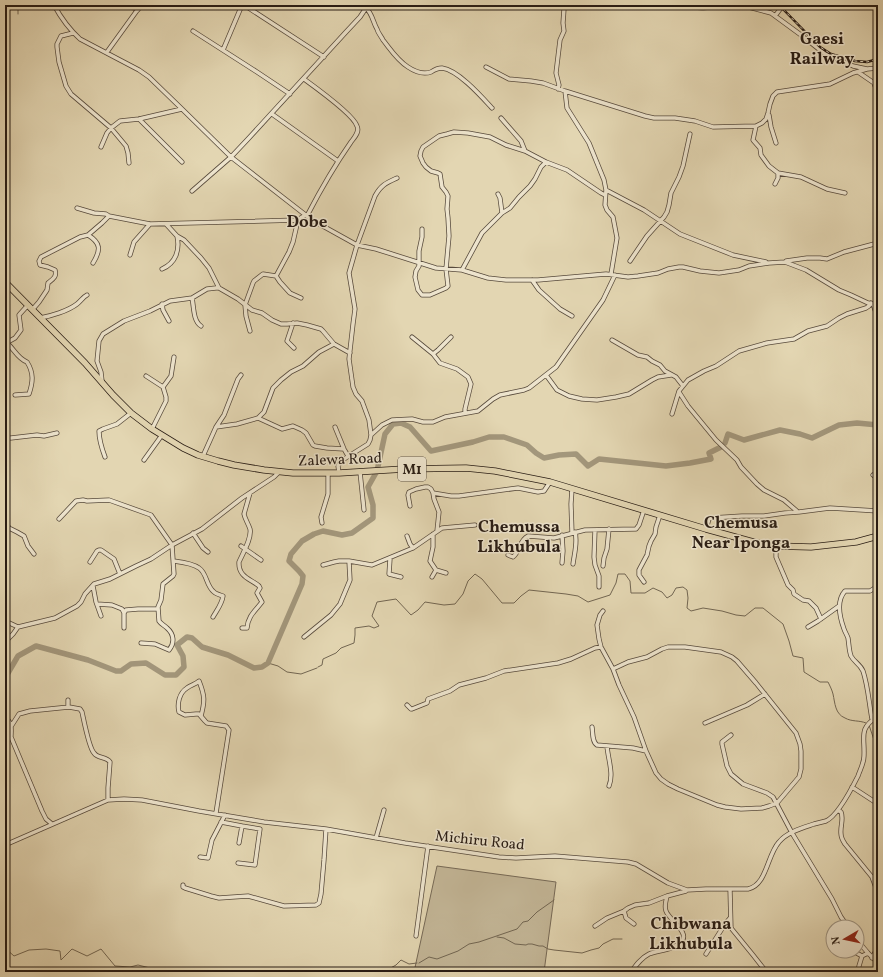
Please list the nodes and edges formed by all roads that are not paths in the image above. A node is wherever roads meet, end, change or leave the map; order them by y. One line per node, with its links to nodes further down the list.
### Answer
1 (54, 5): 16 (street)
2 (128, 5): 13 (street)
3 (142, 5): 13 (street)
4 (243, 5): 17 (street); 19 (street)
5 (687, 5): 6 (street)
6 (724, 5)
7 (741, 5): 12 (street)
8 (752, 5): 12 (street)
9 (782, 5): 14 (street)
10 (367, 6): 19 (street); 29 (street)
11 (563, 6): 25 (street)
12 (756, 9): 14 (street)
13 (138, 10): 18 (street)
14 (775, 16): 22 (street)
15 (193, 31): 17 (street)
16 (73, 33): 18 (street); 36 (street)
17 (223, 50): 28 (street)
18 (107, 52): 30 (street)
19 (324, 57): 24 (street)
20 (486, 67): 25 (street)
21 (878, 68): 22 (street)
22 (867, 69): 23 (street)
23 (858, 72): 26 (street); 31 (street)
24 (304, 79): 28 (street); 42 (street)
25 (558, 88): 27 (street)
26 (878, 89)
27 (565, 91): 35 (street); 50 (street)
28 (290, 94): 32 (street)
29 (492, 108)
30 (182, 109): 34 (street); 41 (street)
31 (768, 113): 35 (street); 38 (street)
32 (272, 114): 41 (street); 42 (street)
33 (501, 118): 40 (street)
34 (139, 119): 36 (street); 43 (street)
35 (756, 126): 46 (street)
36 (111, 128): 39 (street); 45 (street)
37 (690, 134): 58 (street)
38 (776, 143)
39 (102, 147)
40 (524, 151): 44 (street); 73 (street)
41 (231, 157): 49 (street); 55 (street)
42 (338, 161): 55 (street)
43 (182, 162)
44 (546, 162): 50 (street); 54 (street)
45 (129, 164)
46 (778, 173): 48 (street); 51 (street)
47 (397, 178): 65 (street)
48 (776, 184)
49 (192, 191)
50 (606, 193): 58 (street); 75 (street)
51 (845, 193)
52 (498, 194): 54 (street)
53 (77, 208): 56 (street)
54 (502, 213): 74 (street)
55 (305, 215): 57 (street); 65 (street)
56 (109, 216): 59 (street); 62 (street)
57 (298, 220): 60 (street); 76 (street)
58 (660, 221): 67 (street); 71 (street)
59 (150, 224): 60 (street); 66 (street)
60 (166, 224): 63 (street)
61 (422, 229): 70 (street)
62 (88, 235): 69 (street); 86 (street)
63 (176, 236): 72 (street); 79 (street)
64 (878, 243): 68 (street)
65 (357, 245): 70 (street); 100 (street)
66 (130, 255)
67 (630, 261)
68 (785, 262): 71 (street); 84 (street)
69 (93, 263)
70 (419, 263): 73 (street); 73 (street)
71 (769, 263): 75 (street)
72 (162, 269)
73 (446, 269): 74 (street)
74 (462, 270): 77 (street)
75 (613, 274): 77 (street); 104 (street)
76 (276, 276): 82 (street); 85 (street)
77 (532, 280): 88 (street)
78 (5, 282): 86 (highway, Zalewa Road / M1)
79 (220, 288): 81 (street); 85 (street)
80 (87, 295): 89 (street)
81 (192, 298): 83 (street); 92 (street)
82 (301, 298)
83 (162, 304): 90 (street); 107 (street)
84 (874, 304): 87 (street); 108 (street)
85 (245, 305): 91 (street); 93 (street)
86 (30, 308): 89 (highway, Zalewa Road / M1); 97 (street)
87 (878, 312)
88 (572, 316)
89 (40, 318): 107 (highway, Zalewa Road / M1)
90 (169, 321)
91 (293, 323): 98 (street); 99 (street)
92 (201, 326)
93 (250, 331)
94 (412, 337): 101 (street)
95 (451, 337): 101 (street)
96 (612, 340): 105 (street)
97 (6, 343): 111 (street)
98 (334, 344): 100 (street); 115 (street)
99 (294, 348)
100 (350, 353): 121 (street)
101 (433, 354): 113 (street)
102 (174, 357): 109 (street)
103 (241, 375): 116 (street)
104 (546, 375): 105 (street); 113 (street)
105 (671, 375): 108 (street)
106 (146, 376): 109 (street)
107 (103, 383): 112 (highway, Zalewa Road / M1)
108 (683, 386): 110 (street)
109 (163, 387): 118 (street)
110 (678, 391): 114 (street); 142 (street)
111 (15, 395)
112 (131, 413): 118 (highway, Zalewa Road / M1); 126 (street)
113 (465, 413): 121 (street)
114 (672, 414)
115 (258, 418): 116 (street); 123 (street)
116 (216, 427): 124 (street)
117 (335, 427): 123 (street)
118 (152, 429): 120 (highway, Zalewa Road / M1)
119 (57, 433): 122 (street)
120 (162, 435): 124 (highway, Zalewa Road / M1); 127 (street)
121 (371, 435): 125 (street)
122 (5, 438)
123 (344, 449): 125 (street)
124 (203, 456): 128 (highway, Zalewa Road / M1)
125 (348, 456): 129 (street)
126 (105, 457)
127 (144, 460)
128 (279, 472): 131 (highway, Zalewa Road / M1); 136 (street)
129 (339, 472): 130 (highway, Zalewa Road / M1); 131 (highway, Zalewa Road / M1)
130 (360, 472): 134 (highway, Zalewa Road / M1); 139 (street)
131 (328, 473): 146 (street)
132 (873, 475): 133 (street)
133 (878, 479)
134 (550, 482): 135 (highway, Zalewa Road / M1); 137 (street)
135 (572, 489): 140 (highway, Zalewa Road / M1); 153 (street)
136 (250, 492): 152 (street); 161 (street)
137 (433, 493): 138 (street); 151 (street)
138 (410, 506)
139 (364, 510)
140 (644, 510): 143 (highway, Zalewa Road / M1); 148 (street)
141 (878, 511): 142 (street)
142 (799, 512): 149 (street)
143 (660, 515): 149 (highway, Zalewa Road / M1); 180 (street)
144 (59, 519): 158 (street)
145 (5, 522): 164 (street)
146 (322, 523)
147 (475, 525): 151 (street)
148 (609, 529): 150 (street); 174 (street)
149 (706, 529): 160 (highway, Zalewa Road / M1)
150 (595, 530): 153 (street); 183 (street)
151 (437, 531): 154 (street)
152 (193, 533): 158 (street); 163 (street)
153 (573, 533): 156 (street); 172 (street)
154 (433, 534): 162 (street); 175 (street)
155 (407, 536): 162 (street)
156 (562, 536): 165 (street); 171 (street)
157 (878, 536): 160 (highway, Zalewa Road / M1)
158 (172, 545): 168 (street); 177 (street)
159 (241, 546): 161 (street)
160 (776, 546): 191 (street)
161 (246, 548): 167 (street); 196 (street)
162 (413, 548): 166 (street)
163 (208, 552)
164 (34, 554)
165 (508, 555)
166 (390, 558): 170 (street); 178 (street)
167 (261, 560)
168 (174, 561): 186 (street); 190 (street)
169 (90, 562): 177 (street)
170 (349, 562): 173 (street); 197 (street)
171 (562, 563)
172 (573, 564)
173 (323, 566)
174 (603, 566)
175 (436, 570): 176 (street); 179 (street)
176 (446, 573)
177 (120, 574): 181 (street)
178 (401, 577)
179 (432, 577)
180 (644, 582)
181 (93, 586): 184 (street); 193 (street)
182 (878, 586): 185 (street)
183 (599, 587)
184 (97, 604): 188 (street); 189 (street)
185 (839, 606): 191 (street); 209 (street)
186 (158, 609): 188 (street); 199 (street)
187 (604, 611): 200 (street)
188 (124, 613): 195 (street)
189 (101, 616)
190 (213, 617)
191 (821, 619): 194 (street)
192 (5, 621): 193 (street)
193 (18, 627): 198 (street)
194 (808, 627)
195 (124, 628)
196 (242, 628)
197 (304, 637)
198 (5, 642)
199 (141, 643)
200 (602, 647): 201 (street); 204 (street)
201 (613, 669): 202 (street); 215 (street)
202 (765, 694): 210 (street); 219 (street)
203 (68, 700): 205 (street)
204 (407, 705)
205 (69, 707): 211 (street); 218 (street)
206 (201, 716): 206 (street); 223 (street)
207 (878, 716): 209 (street)
208 (5, 718): 211 (street)
209 (872, 719): 217 (street, Michiru Road)
210 (706, 723)
211 (12, 725): 226 (street)
212 (592, 727): 214 (street)
213 (731, 735): 219 (street)
214 (607, 746): 215 (street); 216 (street)
215 (646, 751): 219 (street)
216 (609, 786)
217 (852, 787): 220 (street); 222 (street, Michiru Road)
218 (108, 800): 223 (street, Michiru Road); 226 (street, Michiru Road)
219 (777, 803): 229 (street)
220 (878, 804)
221 (384, 810): 230 (street)
222 (838, 810): 229 (street, Michiru Road); 239 (street)
223 (216, 814): 224 (street, Michiru Road)
224 (225, 815): 225 (street); 228 (street, Michiru Road)
225 (221, 822): 227 (street); 234 (street)
226 (52, 824): 232 (street, Michiru Road)
227 (242, 826): 231 (street); 235 (street)
228 (326, 829): 230 (street, Michiru Road); 236 (street)
229 (792, 833): 237 (street, Michiru Road); 243 (street)
230 (376, 838): 233 (street, Michiru Road)
231 (239, 843)
232 (6, 844)
233 (428, 846): 238 (street, Michiru Road); 246 (street)
234 (200, 856)
235 (238, 863)
236 (183, 885)
237 (730, 889): 238 (street, Michiru Road); 242 (street)
238 (687, 890): 240 (street)
239 (878, 894)
240 (667, 896): 241 (street); 255 (street)
241 (624, 911): 244 (street); 245 (street)
242 (730, 918): 249 (street); 256 (street)
243 (843, 919)
244 (634, 924)
245 (596, 926)
246 (416, 936)
247 (878, 947): 252 (street)
248 (865, 950): 250 (street)
249 (706, 954)
250 (868, 954): 251 (street); 252 (street)
251 (865, 955)
252 (872, 958): 254 (street)
253 (861, 959): 257 (street)
254 (878, 963)
255 (631, 972)
256 (772, 972)
257 (858, 972)

